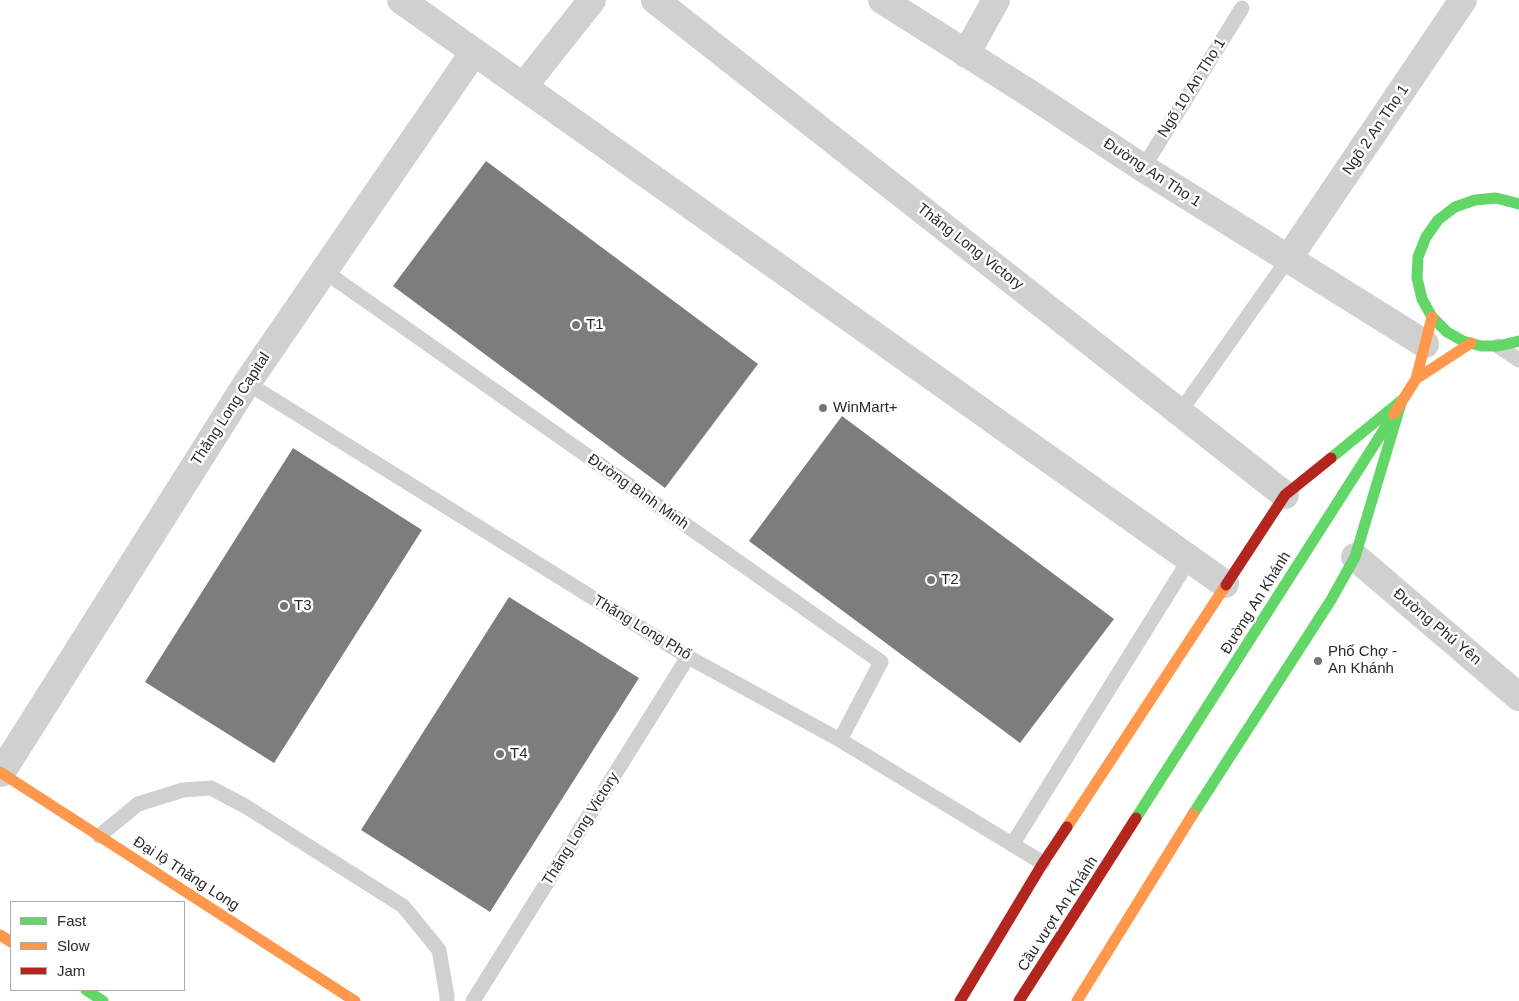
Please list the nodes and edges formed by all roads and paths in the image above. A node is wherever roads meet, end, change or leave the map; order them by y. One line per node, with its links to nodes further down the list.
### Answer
1 (401, 0): 8 (street)
2 (592, 0): 10 (street)
3 (655, 0): 24 (street, Thăng Long Victory)
4 (882, 0): 9 (street, Đường An Thọ 1)
5 (996, 0): 9 (street)
6 (1463, 0): 13 (street, Ngõ 2 An Thọ 1)
7 (1242, 8): 11 (lane, Ngõ 10 An Thọ 1)
8 (474, 52): 10 (street); 14 (street, Thăng Long Capital)
9 (966, 54): 11 (street, Đường An Thọ 1)
10 (523, 87): 27 (street)
11 (1143, 168): 13 (street, Đường An Thọ 1)
12 (1519, 204): 15 (main road)
13 (1288, 259): 18 (street, Đường An Thọ 1); 24 (lane)
14 (324, 271): 22 (street, Thăng Long Capital); 31 (lane, Đường Bình Minh)
15 (1432, 317): 17 (main road); 18 (main road, Đường An Khánh)
16 (1519, 341): 19 (main road)
17 (1471, 343): 19 (main road); 21 (main road, Đường An Khánh)
18 (1425, 344): 21 (main road, Đường An Khánh)
19 (1498, 346): 20 (lane)
20 (1519, 360)
21 (1416, 379): 23 (main road, Đường An Khánh)
22 (246, 383): 29 (lane, Thăng Long Phố); 32 (street, Thăng Long Capital)
23 (1402, 400): 25 (main road); 26 (main road); 34 (main road, Đường An Khánh)
24 (1180, 412): 25 (street, Thăng Long Victory)
25 (1285, 495): 28 (main road)
26 (1355, 557): 30 (street, Đường Phú Yên); 44 (main road)
27 (1189, 560): 28 (street); 35 (lane)
28 (1225, 584): 36 (main road)
29 (688, 657): 31 (lane, Thăng Long Phố); 41 (lane, Thăng Long Victory)
30 (1519, 697)
31 (840, 740): 35 (lane, Thăng Long Phố)
32 (0, 773): 33 (main road, Đại lộ Thăng Long)
33 (99, 836): 39 (main road, Đại lộ Thăng Long); 40 (lane)
34 (1121, 843): 43 (main road, Cầu vượt An Khánh)
35 (1012, 845): 36 (lane, Thăng Long Phố)
36 (1043, 863): 42 (main road)
37 (88, 991): 38 (main road)
38 (103, 1001)
39 (355, 1001)
40 (447, 1001)
41 (473, 1001)
42 (960, 1001)
43 (1020, 1001)
44 (1077, 1001)

